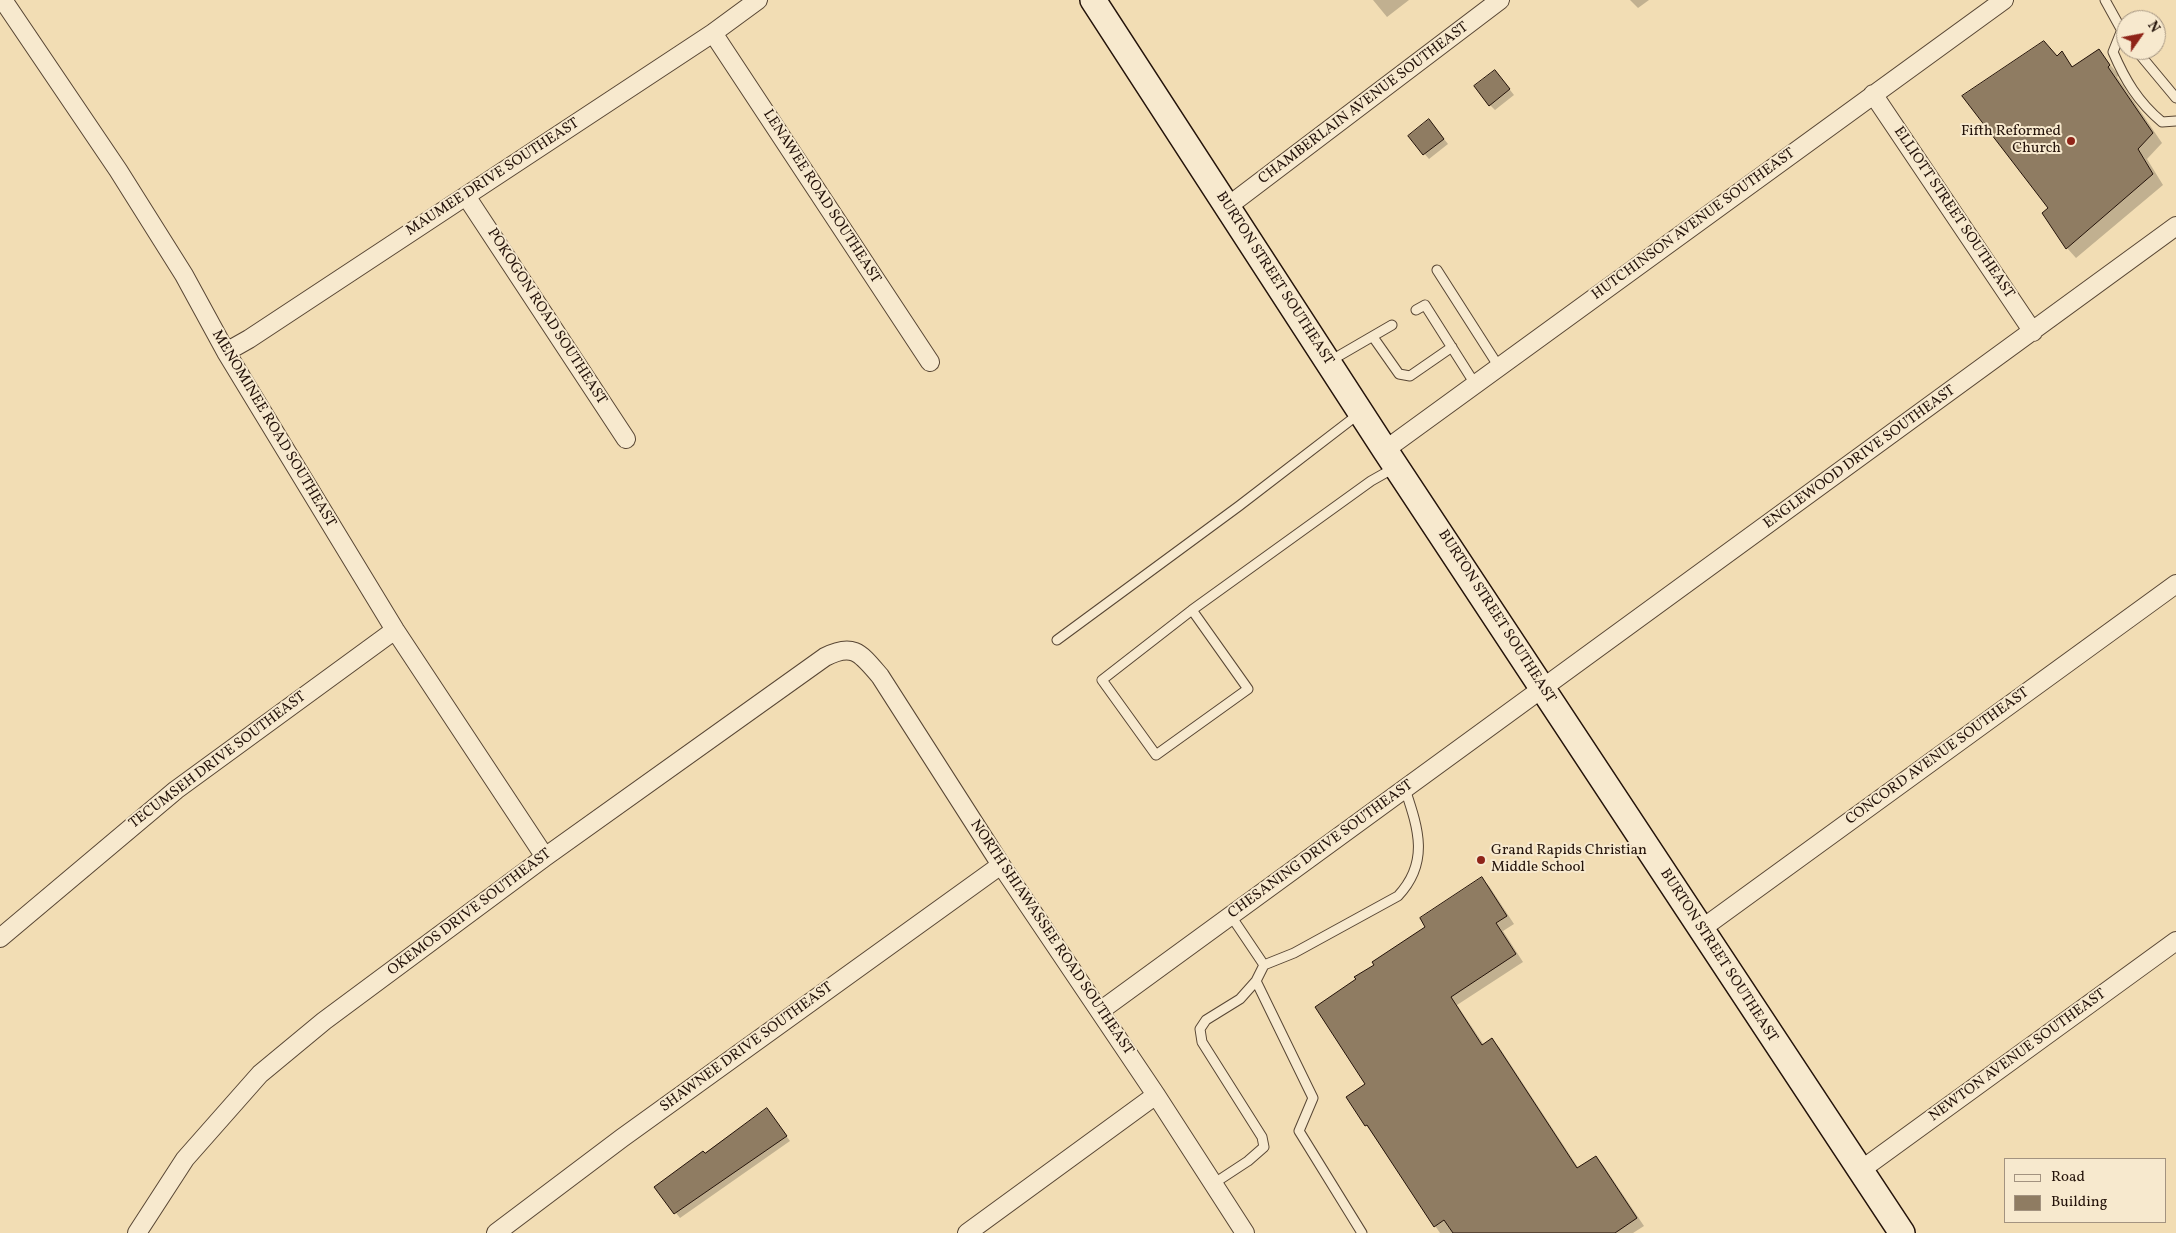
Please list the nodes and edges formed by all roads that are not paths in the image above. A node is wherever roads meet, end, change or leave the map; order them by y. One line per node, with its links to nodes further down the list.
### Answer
1 (3, 0): 25 (street, MENOMINEE ROAD SOUTHEAST)
2 (758, 0): 8 (street, MAUMEE DRIVE SOUTHEAST)
3 (1093, 0): 17 (main road, BURTON STREET SOUTHEAST)
4 (1500, 0): 17 (street, CHAMBERLAIN AVENUE SOUTHEAST)
5 (2004, 0): 13 (street, HUTCHINSON AVENUE SOUTHEAST)
6 (2106, 1): 7 (lane)
7 (2116, 21)
8 (713, 33): 16 (street, MAUMEE DRIVE SOUTHEAST); 26 (street, LENAWEE ROAD SOUTHEAST)
9 (2116, 47): 10 (lane)
10 (2116, 59)
11 (2117, 60): 15 (lane)
12 (2144, 60): 14 (lane)
13 (1873, 94): 22 (street, ELLIOTT STREET SOUTHEAST); 28 (street, HUTCHINSON AVENUE SOUTHEAST)
14 (2176, 98)
15 (2176, 121)
16 (466, 196): 25 (street, MAUMEE DRIVE SOUTHEAST); 31 (street, POKOGON ROAD SOUTHEAST)
17 (1228, 207): 27 (main road, BURTON STREET SOUTHEAST)
18 (2176, 226): 22 (street, ENGLEWOOD DRIVE SOUTHEAST)
19 (1437, 270): 28 (lane)
20 (1416, 310): 24 (lane)
21 (1392, 326): 23 (lane)
22 (2033, 332): 38 (street, ENGLEWOOD DRIVE SOUTHEAST)
23 (1373, 337): 24 (lane); 27 (lane)
24 (1452, 347): 29 (lane)
25 (226, 352): 35 (street, MENOMINEE ROAD SOUTHEAST)
26 (930, 362)
27 (1328, 362): 30 (main road, BURTON STREET SOUTHEAST)
28 (1499, 367): 29 (street, HUTCHINSON AVENUE SOUTHEAST)
29 (1475, 384): 32 (street, HUTCHINSON AVENUE SOUTHEAST)
30 (1360, 412): 32 (main road, BURTON STREET SOUTHEAST); 36 (lane)
31 (626, 439)
32 (1390, 458): 34 (lane); 38 (main road, BURTON STREET SOUTHEAST)
33 (2176, 584): 43 (street, CONCORD AVENUE SOUTHEAST)
34 (1192, 610): 34 (lane)
35 (395, 630): 40 (street, MENOMINEE ROAD SOUTHEAST); 44 (street, TECUMSEH DRIVE SOUTHEAST)
36 (1057, 640)
37 (851, 650): 40 (street, OKEMOS DRIVE SOUTHEAST); 41 (street, NORTH SHIAWASSEE ROAD SOUTHEAST)
38 (1543, 688): 39 (street, CHESANING DRIVE SOUTHEAST); 43 (main road, BURTON STREET SOUTHEAST)
39 (1405, 789): 42 (street, CHESANING DRIVE SOUTHEAST); 46 (lane)
40 (545, 857): 52 (street, OKEMOS DRIVE SOUTHEAST)
41 (1001, 865): 48 (street, NORTH SHIAWASSEE ROAD SOUTHEAST); 53 (street, SHAWNEE DRIVE SOUTHEAST)
42 (1231, 916): 46 (lane); 48 (street, CHESANING DRIVE SOUTHEAST)
43 (1700, 930): 50 (main road, BURTON STREET SOUTHEAST)
44 (0, 938)
45 (2176, 941): 50 (street, NEWTON AVENUE SOUTHEAST)
46 (1264, 965): 47 (lane)
47 (1256, 981): 51 (lane); 56 (lane)
48 (1100, 1011): 49 (street, NORTH SHIAWASSEE ROAD SOUTHEAST)
49 (1156, 1095): 51 (street, NORTH SHIAWASSEE ROAD SOUTHEAST); 54 (street)
50 (1861, 1170): 57 (main road, BURTON STREET SOUTHEAST)
51 (1213, 1184): 55 (street, NORTH SHIAWASSEE ROAD SOUTHEAST)
52 (137, 1233)
53 (496, 1233)
54 (967, 1233)
55 (1244, 1233)
56 (1362, 1233)
57 (1902, 1233)

